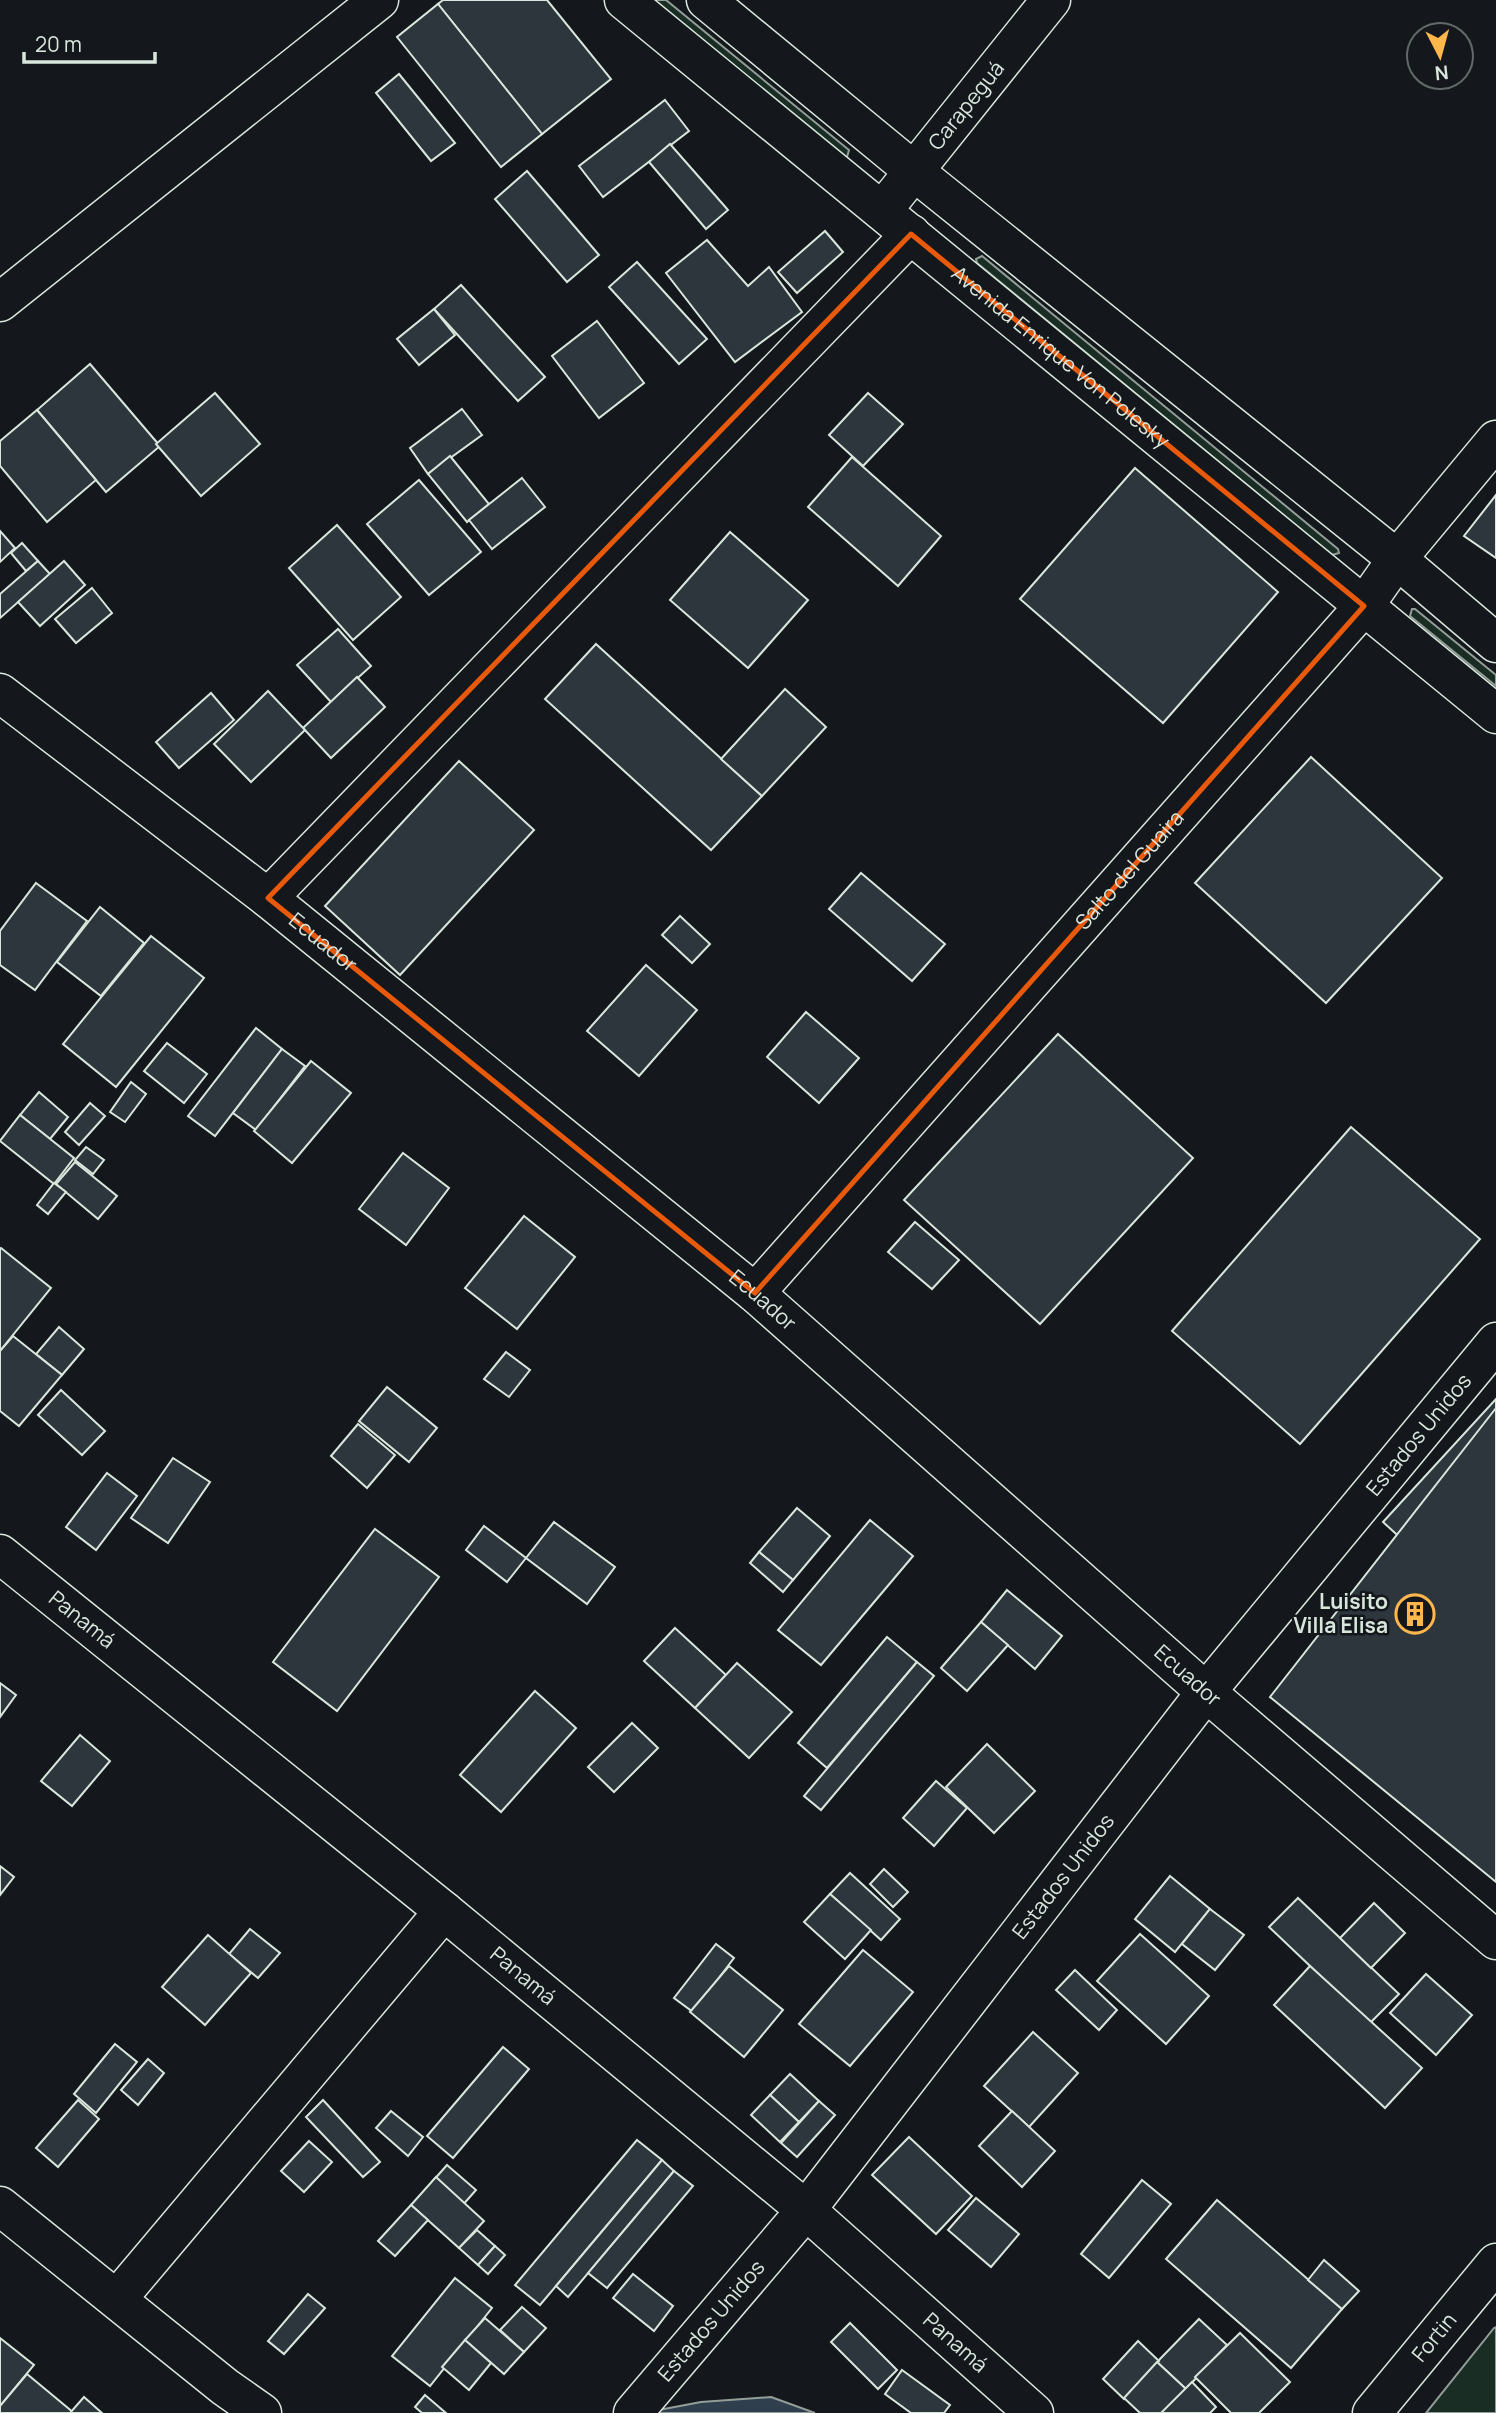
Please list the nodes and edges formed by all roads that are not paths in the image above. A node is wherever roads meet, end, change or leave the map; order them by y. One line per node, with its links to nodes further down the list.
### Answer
1 (379, 0): 7 (street)
2 (624, 0): 6 (street, Avenida Enrique Von Polesky)
3 (706, 0): 5 (street)
4 (1051, 0): 5 (street, Carapeguá)
5 (915, 172): 6 (street, Carapeguá); 9 (street)
6 (897, 223): 10 (street, Avenida Enrique Von Polesky); 14 (street, Carapeguá)
7 (0, 302)
8 (1496, 440): 9 (street, Salto del Guaira)
9 (1397, 559): 10 (street, Salto del Guaira); 11 (street)
10 (1364, 606): 13 (street, Avenida Enrique Von Polesky); 15 (street, Salto del Guaira)
11 (1496, 643)
12 (0, 693): 14 (street, Ecuador)
13 (1496, 714)
14 (268, 898): 15 (street, Ecuador)
15 (755, 1293): 18 (street, Ecuador)
16 (1496, 1342): 18 (street, Estados Unidos)
17 (0, 1554): 19 (street, Panamá)
18 (1206, 1692): 20 (street, Ecuador); 22 (street, Estados Unidos)
19 (444, 1911): 22 (street, Panamá); 24 (street)
20 (1496, 1940)
21 (0, 2206): 24 (street)
22 (806, 2210): 27 (street, Estados Unidos); 28 (street, Panamá)
23 (1495, 2266): 29 (street, Fortin)
24 (117, 2299): 25 (street)
25 (215, 2400): 26 (street)
26 (262, 2413)
27 (633, 2413)
28 (1034, 2413)
29 (1372, 2413)

